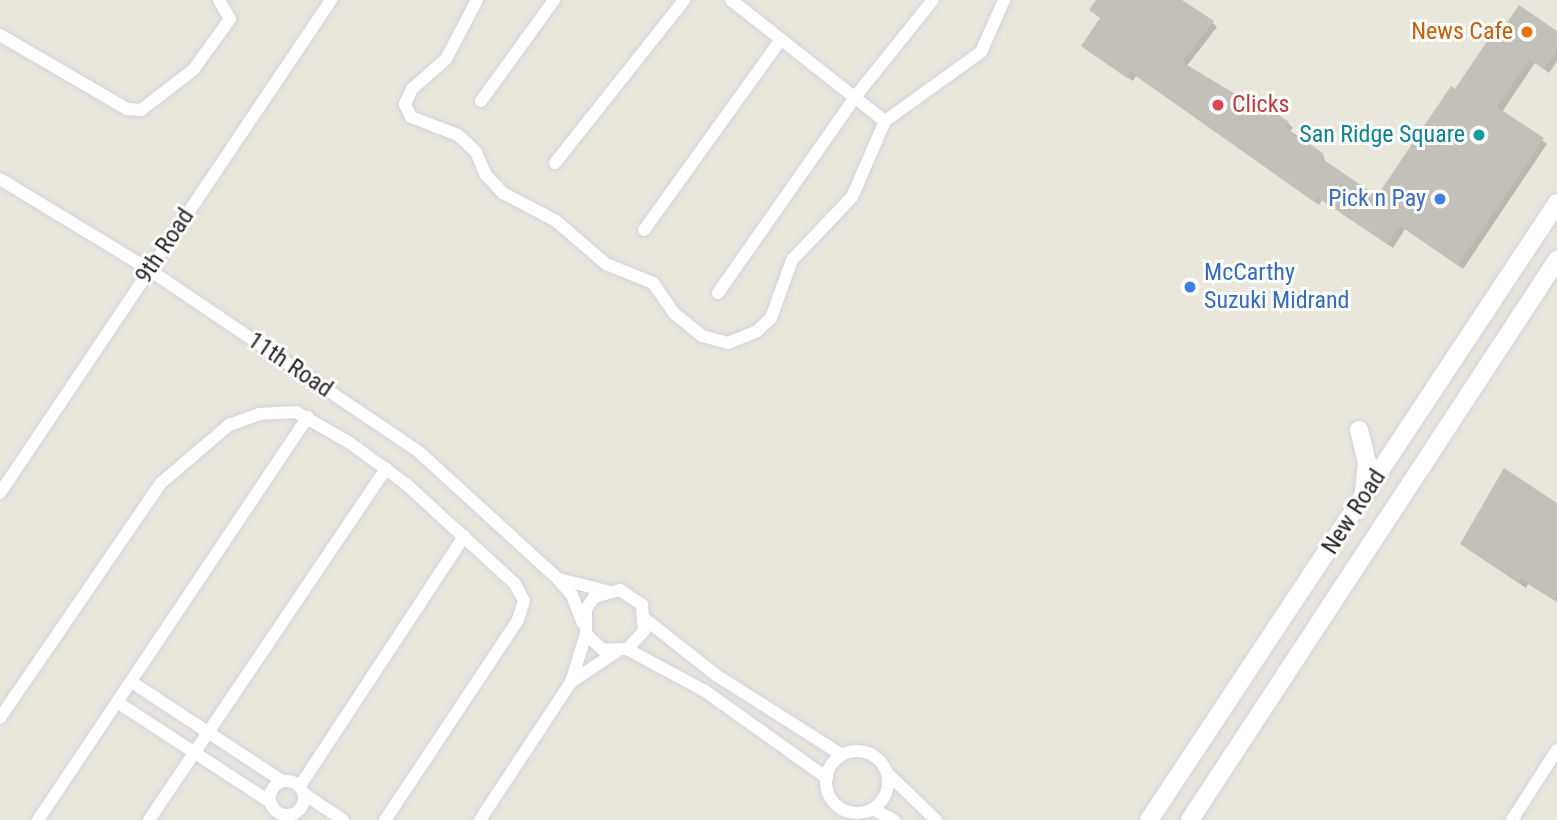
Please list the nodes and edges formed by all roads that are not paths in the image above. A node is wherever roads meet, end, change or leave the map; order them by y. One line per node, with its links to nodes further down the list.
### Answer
1 (219, 0): 9 (street)
2 (331, 0): 19 (street, 9th Road)
3 (477, 0): 13 (street)
4 (554, 0): 12 (street)
5 (684, 0): 14 (street)
6 (731, 0): 10 (street)
7 (933, 0): 11 (street)
8 (1004, 0): 13 (street)
9 (0, 35)
10 (781, 39): 11 (street); 17 (street)
11 (855, 97): 13 (street); 20 (street)
12 (481, 101)
13 (885, 121)
14 (555, 163)
15 (0, 179): 19 (street, 11th Road)
16 (1557, 203): 24 (main road, New Road)
17 (644, 230)
18 (1557, 260): 22 (main road, New Road)
19 (148, 269): 26 (street, 9th Road); 29 (street, 11th Road)
20 (718, 293)
21 (308, 416): 25 (street); 35 (street); 37 (street)
22 (1444, 429): 24 (main road); 38 (main road, New Road)
23 (1359, 430): 27 (main road)
24 (1394, 451): 27 (main road, New Road)
25 (386, 469): 28 (street); 39 (street)
26 (0, 493)
27 (1363, 500): 57 (main road, New Road)
28 (464, 536): 46 (street); 53 (street)
29 (558, 579): 30 (street, 11th Road); 32 (street, 11th Road)
30 (606, 591): 31 (street); 32 (street)
31 (646, 619): 33 (street); 42 (street)
32 (585, 628): 33 (street); 34 (street)
33 (621, 651): 34 (street); 44 (street)
34 (571, 682): 54 (street)
35 (133, 683): 36 (street); 39 (street)
36 (120, 704): 41 (street); 50 (street)
37 (0, 718)
38 (1254, 723): 58 (main road); 59 (main road, New Road)
39 (208, 732): 41 (street); 45 (street)
40 (1557, 750): 60 (street)
41 (195, 751): 48 (street); 51 (street)
42 (842, 755): 43 (street); 44 (street)
43 (887, 773): 47 (street); 56 (street)
44 (827, 778): 47 (street)
45 (282, 781): 46 (street); 48 (street)
46 (302, 790): 49 (street); 52 (street)
47 (873, 809): 55 (street)
48 (272, 811): 49 (street)
49 (293, 818)
50 (38, 820)
51 (149, 820)
52 (343, 820)
53 (384, 820)
54 (480, 820)
55 (894, 820)
56 (936, 820)
57 (1149, 820)
58 (1176, 820)
59 (1191, 820)
60 (1512, 820)

